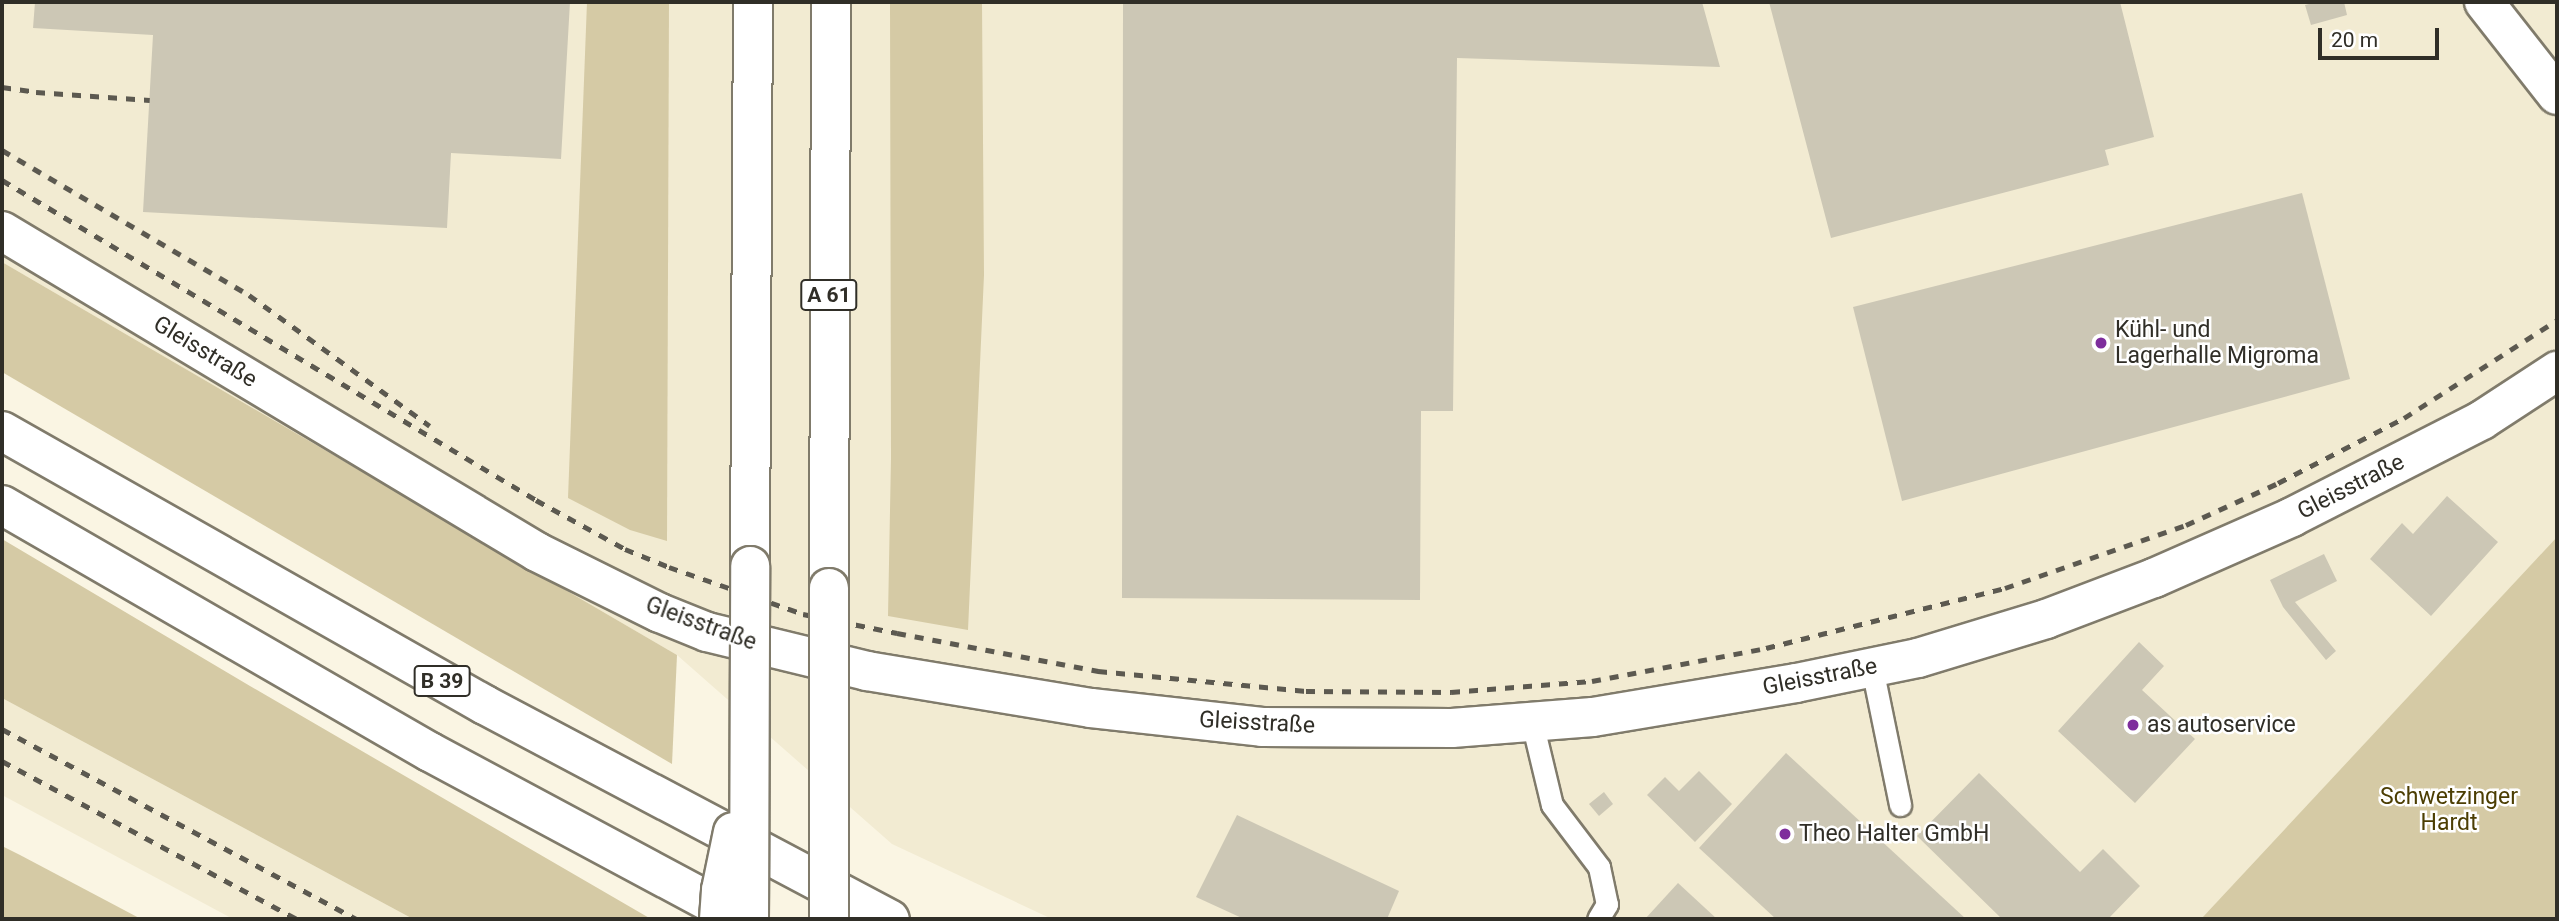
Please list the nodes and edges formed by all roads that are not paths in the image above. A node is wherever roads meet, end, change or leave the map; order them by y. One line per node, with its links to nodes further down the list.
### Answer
1 (753, 2): 11 (main road, bridge)
2 (831, 2): 16 (main road, A 61, bridge)
3 (2484, 2): 4 (main road)
4 (2557, 95)
5 (2, 231): 10 (main road, Gleisstraße)
6 (2557, 371): 9 (main road, Gleisstraße)
7 (2, 431): 17 (main road, B 39)
8 (2, 505): 14 (main road)
9 (1872, 668): 10 (main road, Gleisstraße); 12 (lane)
10 (1532, 722): 18 (lane)
11 (751, 744): 13 (main road, bridge); 15 (main road, bridge)
12 (1900, 805)
13 (719, 919)
14 (741, 919)
15 (749, 919)
16 (829, 919)
17 (890, 919)
18 (1598, 919)

